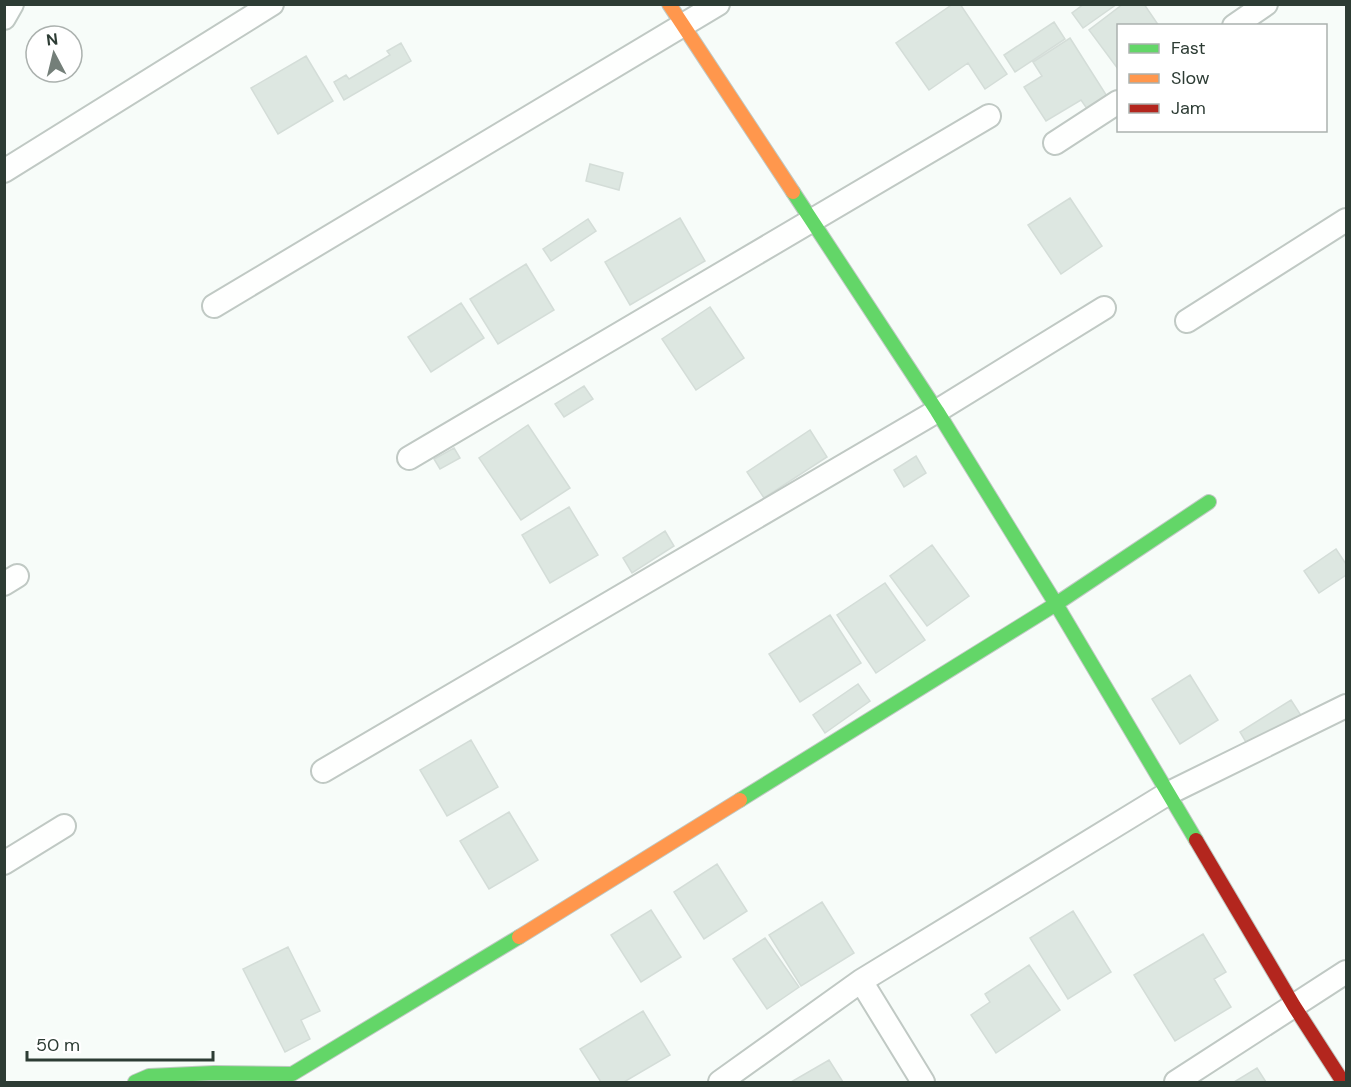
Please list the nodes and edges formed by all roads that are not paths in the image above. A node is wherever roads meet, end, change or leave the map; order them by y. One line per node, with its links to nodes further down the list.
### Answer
1 (12, 4): 6 (street)
2 (272, 4): 12 (street)
3 (669, 4): 8 (street)
4 (718, 4): 8 (street)
5 (1266, 4): 7 (street)
6 (4, 18)
7 (1237, 24)
8 (681, 26): 13 (street); 15 (street)
9 (1117, 103): 11 (street)
10 (989, 116): 13 (street)
11 (1055, 143)
12 (4, 171)
13 (813, 220): 18 (street); 19 (street)
14 (1347, 220): 17 (street)
15 (214, 306)
16 (1104, 308): 18 (street)
17 (1187, 321)
18 (937, 411): 21 (street); 23 (street)
19 (410, 458)
20 (1209, 502): 21 (street)
21 (1056, 604): 24 (street); 30 (street)
22 (1347, 706): 24 (street)
23 (323, 771)
24 (1167, 794): 28 (street); 29 (street)
25 (64, 826): 26 (street)
26 (4, 863)
27 (1347, 972): 29 (street)
28 (861, 981): 32 (street); 33 (street)
29 (1294, 1006): 34 (street); 35 (street)
30 (296, 1078): 31 (street)
31 (135, 1083)
32 (720, 1083)
33 (922, 1083)
34 (1176, 1083)
35 (1343, 1083)

